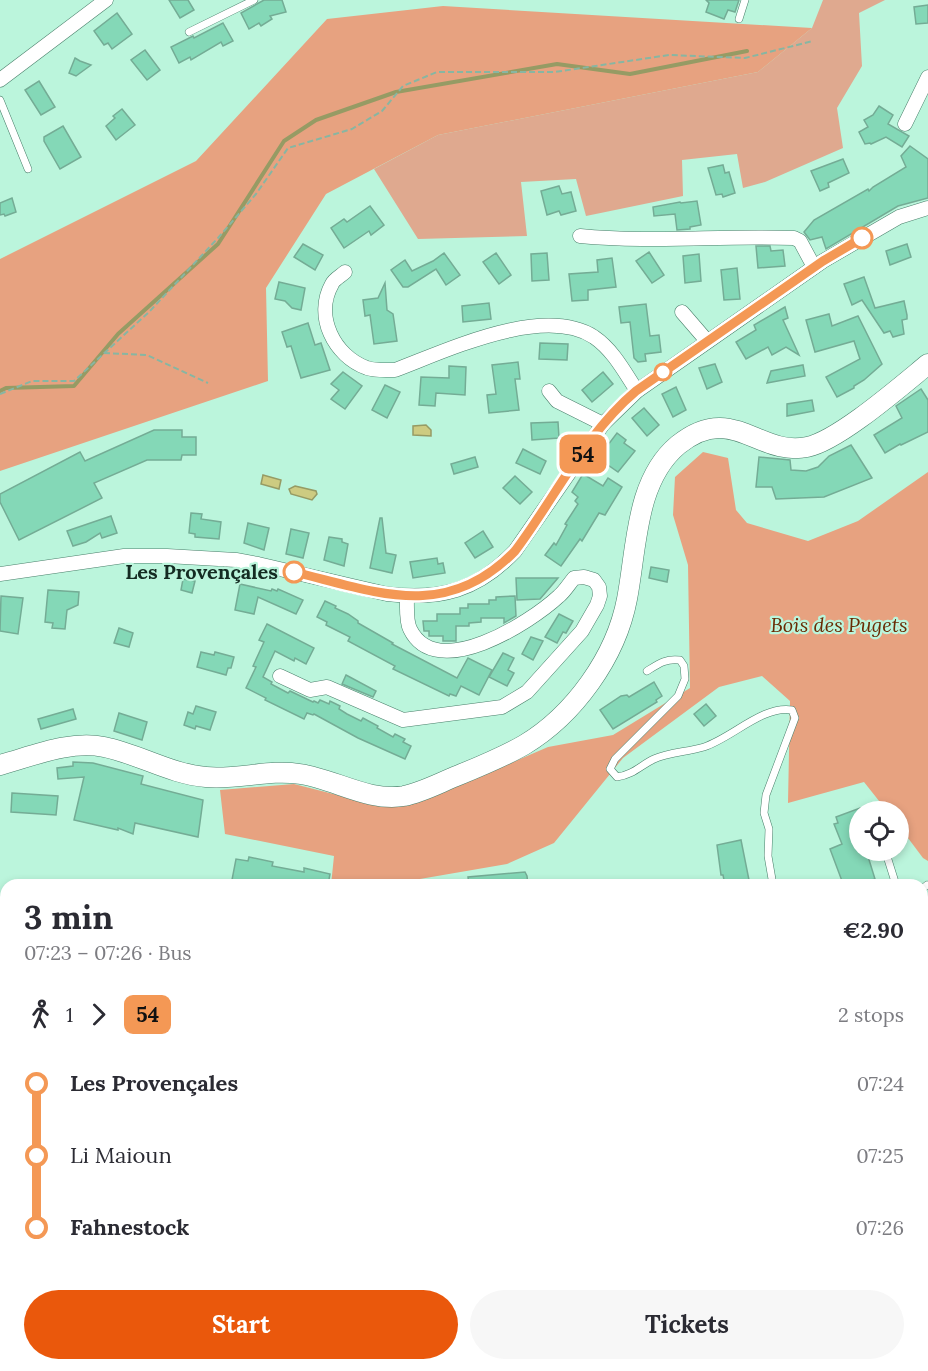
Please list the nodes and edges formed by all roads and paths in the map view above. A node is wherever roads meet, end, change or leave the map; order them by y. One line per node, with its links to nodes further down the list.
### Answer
1 (106, 0): 8 (street)
2 (254, 0): 5 (lane)
3 (745, 0): 4 (lane)
4 (739, 20)
5 (189, 32)
6 (813, 41): 18 (path)
7 (928, 77): 10 (street)
8 (1, 78)
9 (0, 100): 11 (lane)
10 (904, 124)
11 (27, 169)
12 (928, 208): 14 (street)
13 (580, 236): 14 (street)
14 (814, 267): 17 (street)
15 (345, 272): 22 (street)
16 (682, 312): 17 (street)
17 (707, 341): 22 (street)
18 (104, 353): 20 (path); 23 (path)
19 (928, 364): 29 (main road)
20 (208, 383)
21 (549, 391): 24 (street)
22 (636, 391): 24 (street)
23 (0, 394)
24 (603, 424): 26 (street)
25 (0, 574): 26 (street)
26 (407, 597): 28 (street)
27 (647, 671): 31 (lane)
28 (280, 676)
29 (0, 765)
30 (888, 861): 32 (lane)
31 (772, 879)
32 (894, 879)

